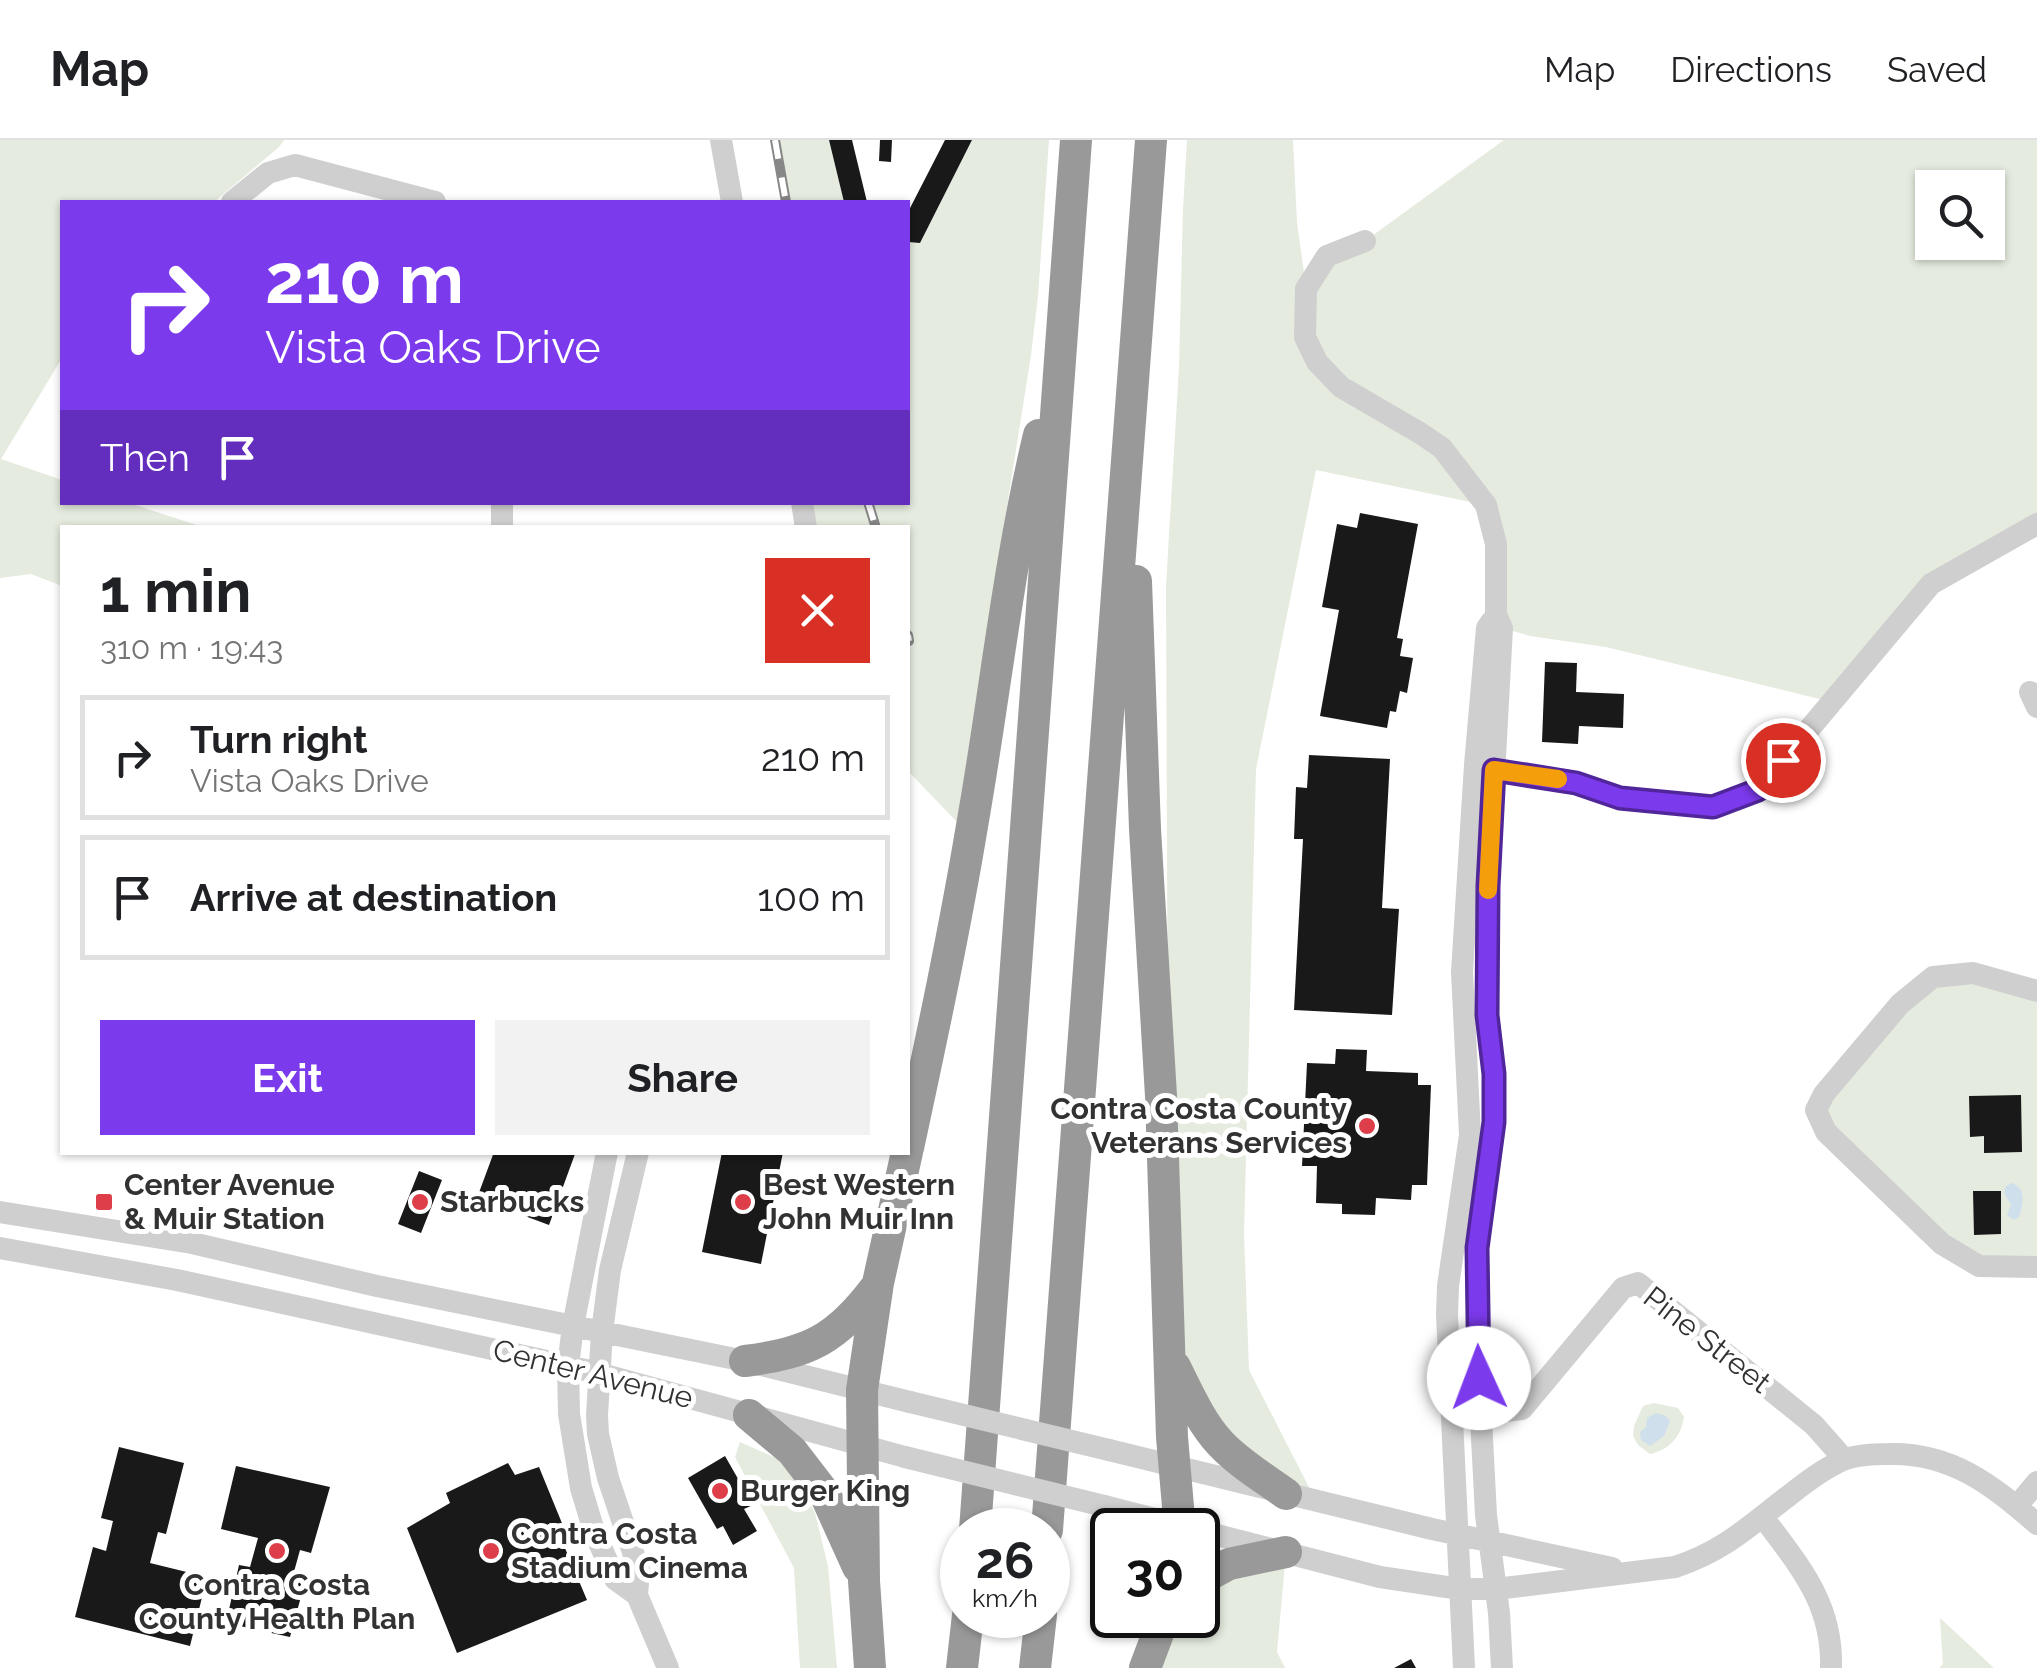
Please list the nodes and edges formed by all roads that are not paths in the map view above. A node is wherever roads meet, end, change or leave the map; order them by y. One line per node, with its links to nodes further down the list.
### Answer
1 (721, 140): 6 (street)
2 (1076, 140): 8 (highway)
3 (1151, 140): 9 (highway)
4 (234, 200): 5 (street)
5 (428, 200)
6 (732, 200)
7 (1365, 241): 11 (street)
8 (1062, 338): 14 (highway); 37 (highway)
9 (1130, 417): 24 (highway); 38 (highway)
10 (2037, 524): 12 (street)
11 (1496, 615): 12 (street); 43 (street)
12 (1494, 770): 29 (street)
13 (2037, 991): 20 (street)
14 (910, 1136)
15 (606, 1155): 22 (street)
16 (637, 1155): 23 (street)
17 (906, 1155): 21 (highway)
18 (0, 1212): 22 (street, Center Avenue)
19 (0, 1248): 26 (street, Center Avenue)
20 (2037, 1268)
21 (878, 1283): 25 (highway); 28 (highway)
22 (573, 1326): 23 (street, Center Avenue); 26 (street)
23 (602, 1332): 25 (street, Center Avenue); 27 (street)
24 (1169, 1354): 33 (highway); 35 (highway)
25 (746, 1361): 28 (street, Center Avenue)
26 (568, 1366): 27 (street, Center Avenue); 52 (street)
27 (598, 1373): 30 (street, Center Avenue); 52 (street)
28 (862, 1390): 31 (highway); 33 (street, Center Avenue, bridge)
29 (1480, 1414): 32 (street, Pine Street); 45 (street)
30 (748, 1415): 31 (street, Center Avenue); 49 (highway)
31 (861, 1446): 39 (street, Center Avenue, bridge); 49 (highway)
32 (1844, 1460): 36 (street); 41 (street)
33 (1175, 1466): 35 (street); 40 (highway)
34 (2037, 1482): 36 (street)
35 (1286, 1494): 43 (street)
36 (2017, 1506): 42 (street)
37 (977, 1508)
38 (1049, 1508)
39 (1111, 1508)
40 (1178, 1508)
41 (1763, 1517): 48 (street); 63 (street)
42 (2037, 1524)
43 (1457, 1535): 45 (street); 51 (street)
44 (1220, 1536): 46 (street)
45 (1489, 1542): 48 (street); 50 (street)
46 (1286, 1552): 47 (highway); 51 (street)
47 (1220, 1569)
48 (1632, 1573): 50 (street)
49 (864, 1581): 57 (highway)
50 (1496, 1589): 51 (street); 62 (street)
51 (1460, 1590): 61 (street)
52 (637, 1595): 56 (street)
53 (965, 1638): 58 (highway)
54 (1038, 1638): 59 (highway)
55 (1156, 1638): 60 (highway)
56 (668, 1668)
57 (870, 1668)
58 (962, 1668)
59 (1035, 1668)
60 (1145, 1668)
61 (1464, 1668)
62 (1502, 1668)
63 (1832, 1668)

